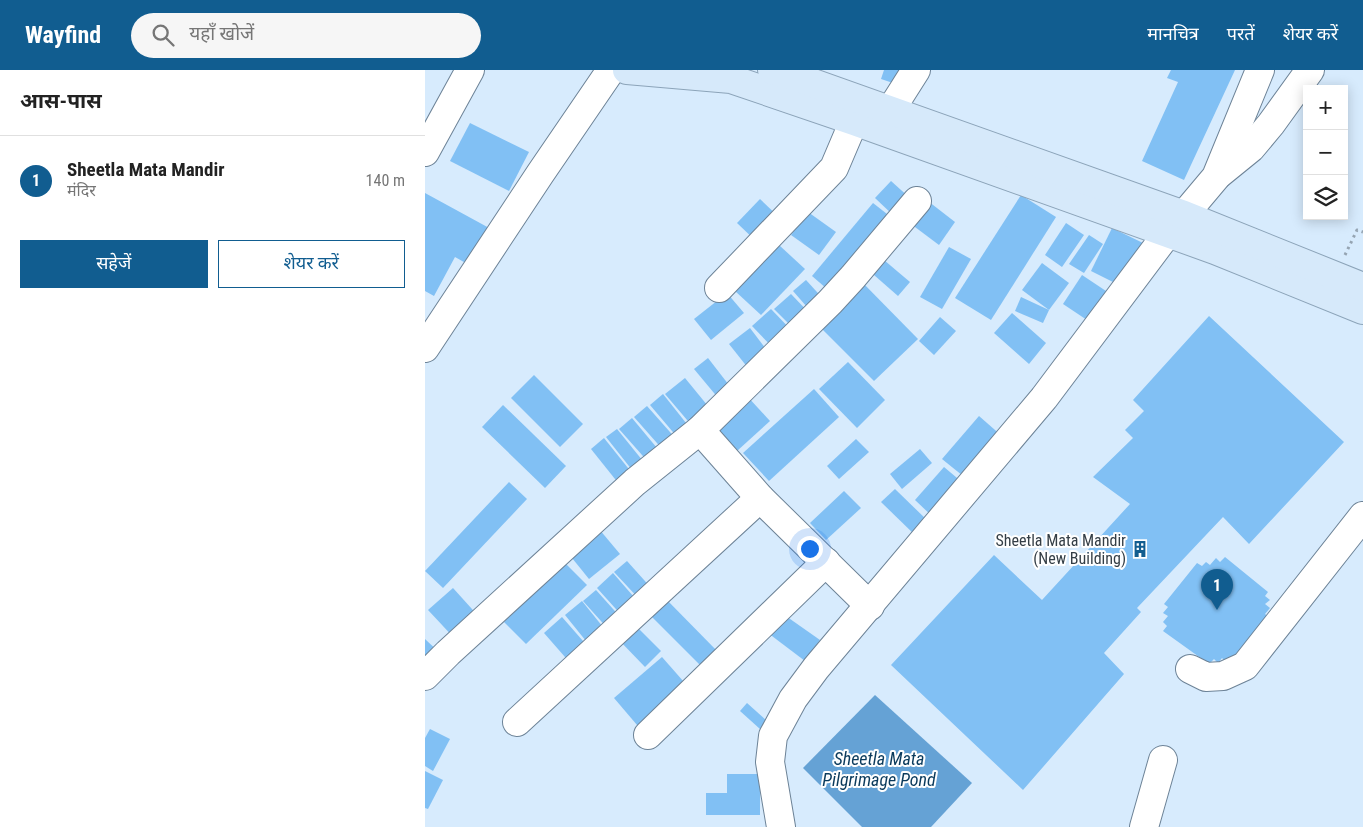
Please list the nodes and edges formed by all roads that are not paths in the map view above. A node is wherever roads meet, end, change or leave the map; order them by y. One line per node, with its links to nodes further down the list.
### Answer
1 (470, 70): 11 (street)
2 (611, 70): 18 (street)
3 (627, 70): 10 (main road)
4 (772, 70): 8 (main road)
5 (916, 70): 9 (street)
6 (1261, 70): 12 (street)
7 (1310, 70): 12 (street)
8 (801, 74): 9 (main road)
9 (890, 110): 14 (main road)
10 (853, 121): 14 (main road); 16 (street)
11 (425, 152)
12 (1216, 176): 14 (street)
13 (917, 201): 19 (street)
14 (1175, 224): 15 (main road); 17 (main road); 23 (street)
15 (1363, 287)
16 (719, 288)
17 (1363, 310)
18 (425, 348)
19 (700, 430): 20 (street); 25 (street)
20 (760, 498): 22 (street); 26 (street)
21 (1363, 516): 24 (street)
22 (826, 562): 23 (street); 27 (street)
23 (870, 606): 29 (street)
24 (1190, 669)
25 (425, 676)
26 (517, 722)
27 (648, 735)
28 (1163, 760): 30 (street)
29 (781, 827)
30 (1144, 827)

